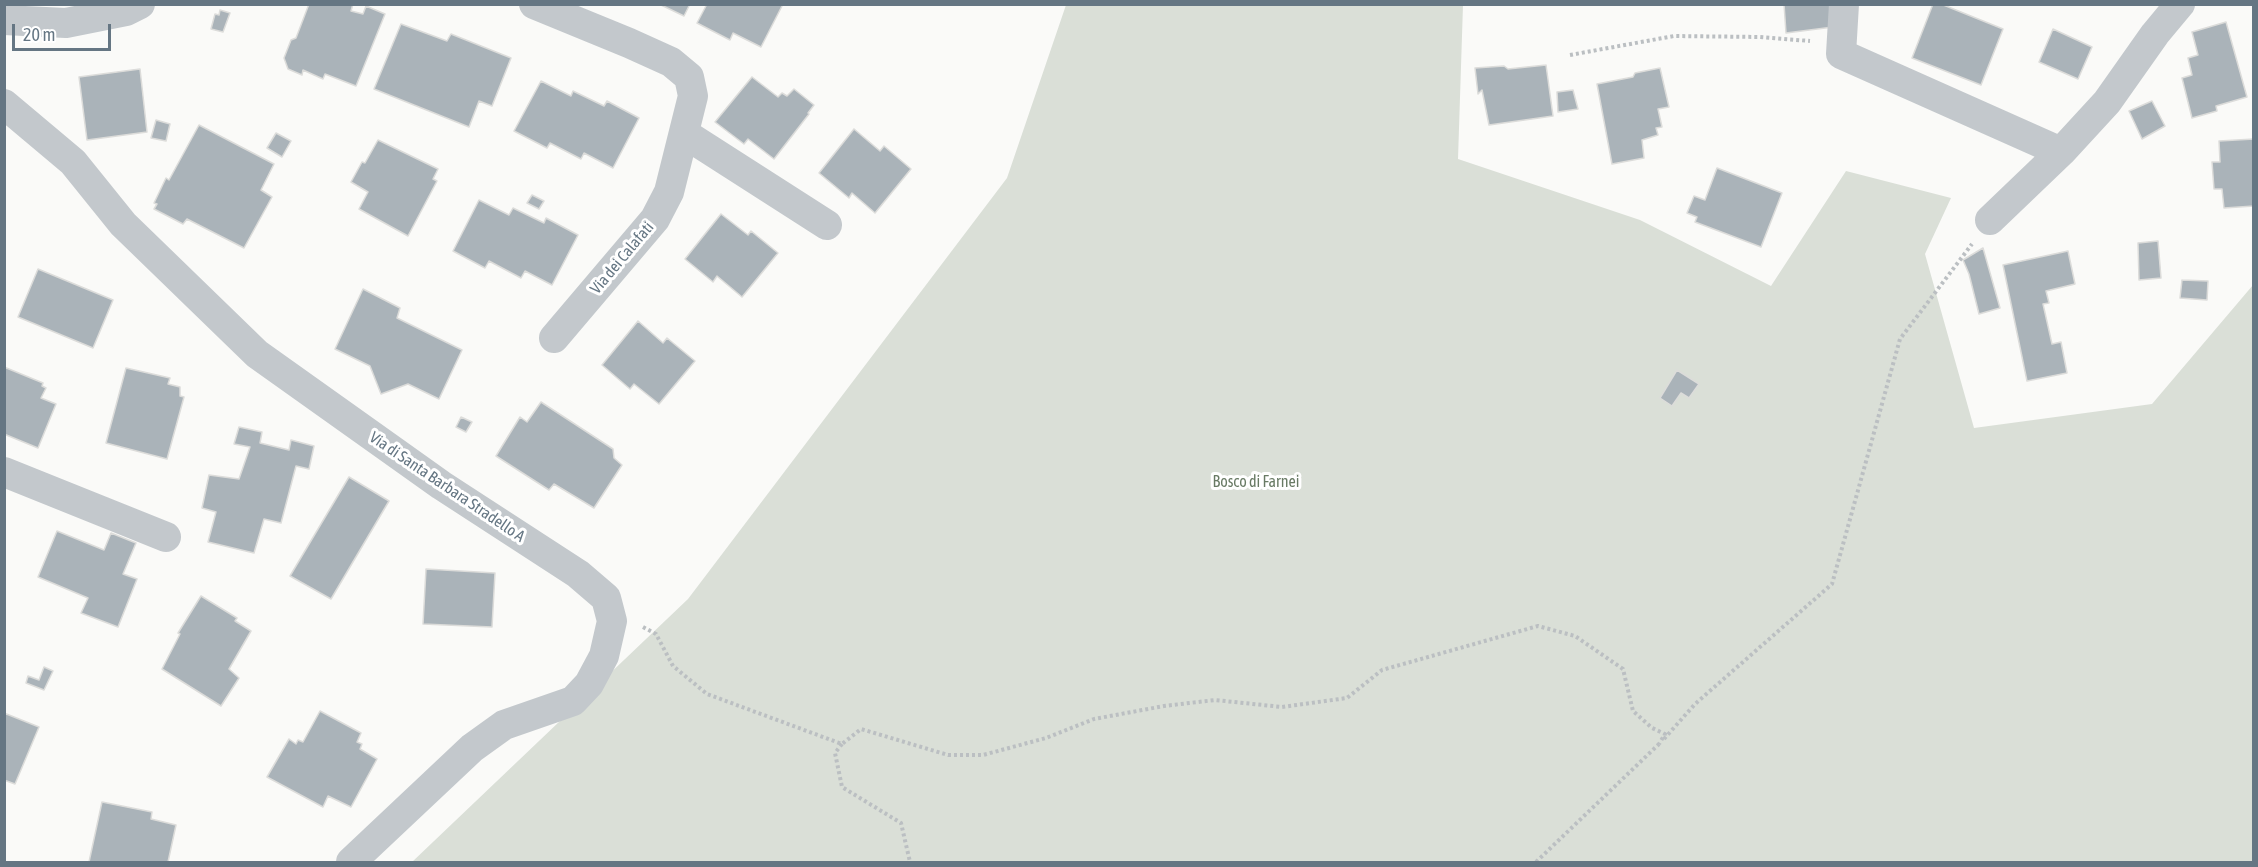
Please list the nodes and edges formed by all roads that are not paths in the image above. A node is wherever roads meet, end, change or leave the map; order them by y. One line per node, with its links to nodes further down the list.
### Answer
1 (140, 4): 5 (street)
2 (534, 4): 7 (street, Via dei Calafati)
3 (1844, 4): 8 (street)
4 (2180, 4): 8 (street)
5 (4, 20)
6 (4, 104): 14 (street, Via di Santa Barbara Stradello A)
7 (685, 134): 10 (street); 11 (street, Via dei Calafati)
8 (2061, 152): 9 (street)
9 (1990, 220)
10 (827, 225)
11 (554, 338)
12 (4, 472): 13 (street)
13 (166, 537)
14 (351, 862)

